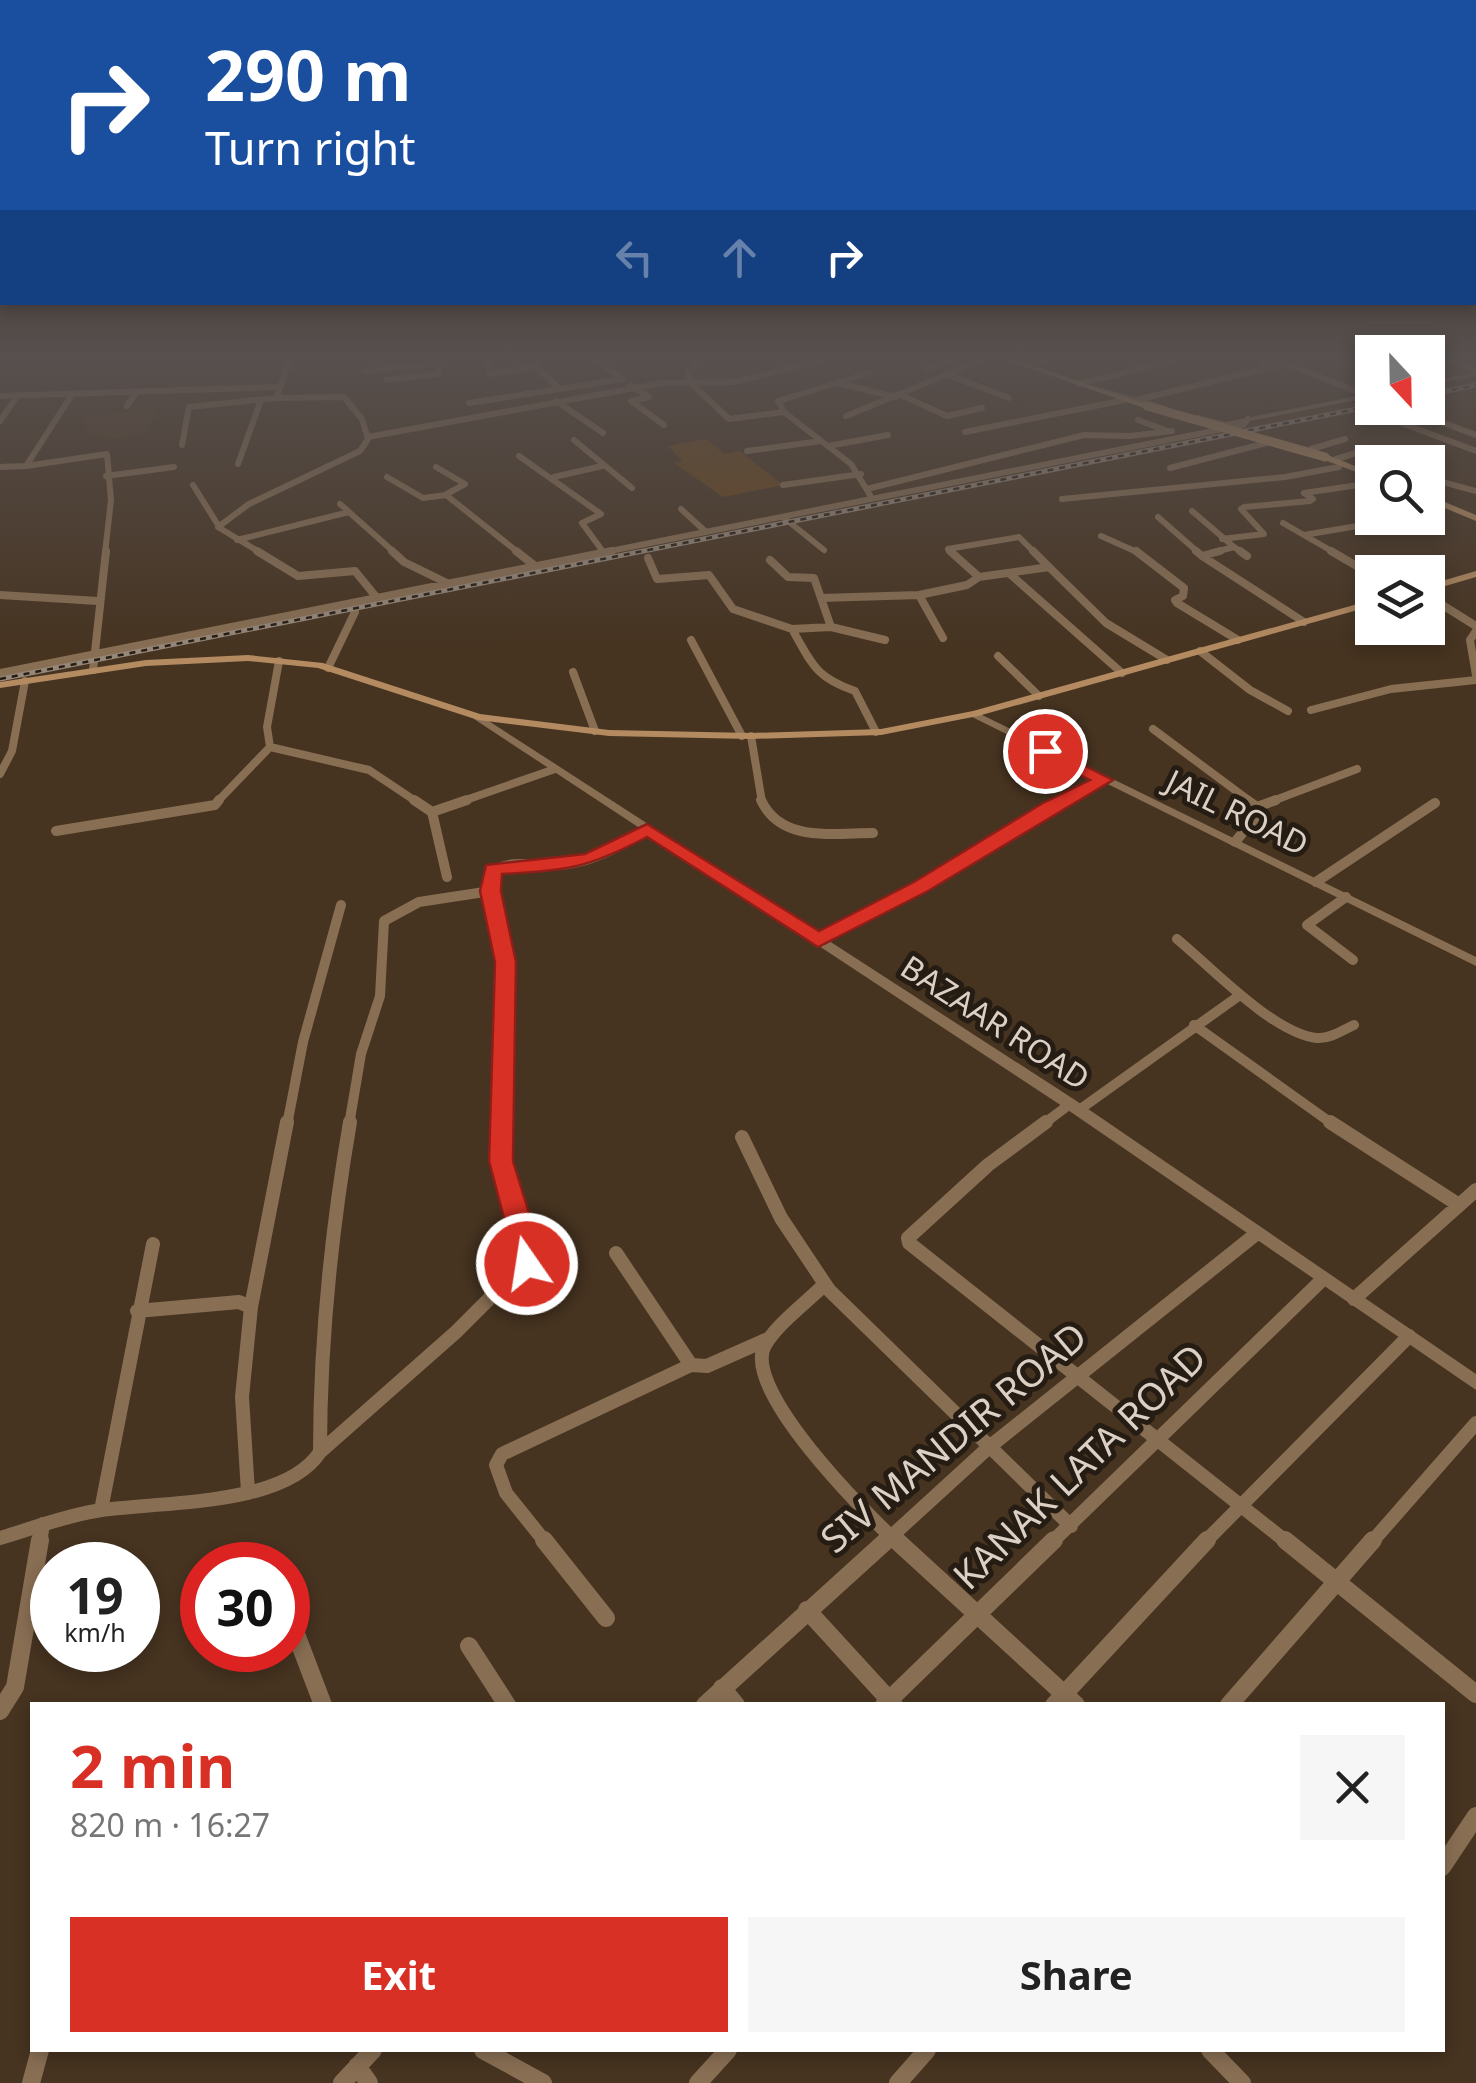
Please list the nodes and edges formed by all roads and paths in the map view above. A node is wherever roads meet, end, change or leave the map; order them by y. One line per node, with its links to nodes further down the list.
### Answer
1 (32, 457): 16 (street)
2 (75, 457): 16 (street)
3 (107, 457): 24 (street)
4 (240, 457): 15 (street)
5 (352, 457): 46 (street)
6 (520, 457): 26 (street)
7 (593, 457): 17 (street)
8 (840, 457): 23 (street)
9 (991, 457): 32 (street)
10 (1077, 457): 35 (street)
11 (1212, 457): 21 (street)
12 (1321, 457): 14 (main road, bridge)
13 (1345, 457): 14 (street)
14 (1334, 461): 22 (main road); 36 (street)
15 (238, 464)
16 (26, 466): 18 (street)
17 (602, 466): 26 (street); 31 (street)
18 (0, 467)
19 (174, 467): 24 (street)
20 (436, 467): 34 (street)
21 (1170, 468)
22 (1355, 472)
23 (860, 474): 30 (street); 32 (street)
24 (106, 476): 72 (street)
25 (387, 476): 34 (street)
26 (554, 477): 55 (street)
27 (1445, 483): 33 (street)
28 (1355, 484): 51 (street)
29 (193, 485): 46 (street)
30 (782, 485)
31 (632, 488)
32 (867, 488): 35 (street)
33 (1476, 491)
34 (445, 495): 61 (street)
35 (872, 498): 42 (street)
36 (1062, 499)
37 (340, 504): 40 (street)
38 (1445, 505): 44 (main road)
39 (681, 510): 48 (street)
40 (349, 512): 52 (street); 67 (street)
41 (1192, 512): 51 (street)
42 (782, 517): 48 (street); 54 (street)
43 (1158, 517): 56 (street)
44 (1476, 518)
45 (1284, 523): 49 (street)
46 (218, 525): 52 (street)
47 (1355, 526): 49 (street)
48 (706, 532): 55 (street)
49 (1304, 534): 60 (street)
50 (1100, 536): 83 (street)
51 (1222, 539): 53 (street)
52 (235, 540): 70 (street)
53 (1234, 548): 56 (street); 57 (street)
54 (824, 550)
55 (604, 552): 61 (street)
56 (1202, 556): 76 (street)
57 (1247, 556)
58 (648, 558): 79 (street)
59 (770, 560): 71 (street)
60 (1355, 565)
61 (535, 566): 67 (street)
62 (1050, 567): 63 (street); 65 (street); 87 (street)
63 (1010, 574): 65 (street); 92 (street)
64 (1476, 574): 66 (main road)
65 (979, 577): 69 (street)
66 (1445, 583)
67 (449, 584): 70 (street)
68 (0, 595): 72 (street)
69 (918, 595): 71 (street); 80 (street)
70 (377, 598): 85 (street)
71 (821, 598): 77 (street)
72 (98, 601): 85 (street)
73 (1445, 607): 78 (street)
74 (1355, 608): 76 (main road)
75 (355, 612): 89 (street)
76 (1304, 622): 83 (main road)
77 (831, 627): 79 (street); 82 (street)
78 (1476, 628): 94 (street)
79 (792, 629): 104 (street)
80 (943, 638)
81 (691, 640): 105 (street)
82 (885, 640)
83 (1238, 640): 84 (main road)
84 (1200, 651): 87 (main road); 99 (street)
85 (94, 655): 90 (street); 93 (street)
86 (998, 656): 97 (street)
87 (1167, 660): 92 (main road)
88 (279, 661): 89 (main road); 90 (main road); 106 (street)
89 (328, 668): 101 (main road)
90 (92, 670): 95 (main road)
91 (573, 672): 103 (street)
92 (1122, 672): 97 (main road)
93 (0, 673)
94 (1476, 677): 98 (street)
95 (24, 680): 96 (main road); 109 (street)
96 (0, 685)
97 (1039, 696): 100 (main road)
98 (1311, 710)
99 (1288, 711)
100 (974, 714): 104 (main road); 110 (street, JAIL ROAD)
101 (478, 717): 103 (main road); 107 (street, BAZAAR ROAD)
102 (1153, 729): 112 (street)
103 (595, 731): 105 (main road)
104 (876, 732): 105 (main road)
105 (746, 736): 116 (street)
106 (270, 747): 113 (street); 115 (street)
107 (555, 769): 113 (street); 114 (street, BAZAAR ROAD)
108 (1357, 769): 112 (street)
109 (0, 774)
110 (1104, 780): 117 (street, JAIL ROAD); 124 (street)
111 (1436, 803): 119 (street)
112 (1257, 807): 117 (street)
113 (432, 812): 118 (street)
114 (647, 829): 120 (street); 124 (street, BAZAAR ROAD)
115 (56, 831)
116 (873, 834)
117 (1247, 848): 119 (street, JAIL ROAD)
118 (447, 876)
119 (1316, 882): 121 (street, JAIL ROAD)
120 (490, 891): 151 (street); 151 (street)
121 (1346, 897): 125 (street); 126 (street, JAIL ROAD)
122 (341, 905): 141 (street)
123 (1178, 939): 128 (street)
124 (818, 940): 127 (street, BAZAAR ROAD)
125 (1352, 960)
126 (1476, 962)
127 (877, 978): 131 (street, BAZAAR ROAD)
128 (1240, 995): 129 (street); 130 (street)
129 (1354, 1024)
130 (1194, 1026): 131 (street); 134 (street)
131 (1074, 1107): 135 (street, BAZAAR ROAD); 146 (street)
132 (742, 1137): 139 (street)
133 (1476, 1190): 134 (street)
134 (1459, 1205): 140 (street)
135 (1256, 1234): 138 (street, BAZAAR ROAD); 146 (street, SIV MANDIR ROAD)
136 (153, 1244): 142 (street)
137 (616, 1253): 145 (street)
138 (1323, 1279): 140 (street, BAZAAR ROAD); 149 (street, KANAK LATA ROAD)
139 (825, 1284): 144 (street); 150 (street)
140 (1354, 1299): 143 (street, BAZAAR ROAD)
141 (251, 1307): 142 (street); 152 (street)
142 (137, 1311): 154 (street)
143 (1409, 1336): 147 (street, BAZAAR ROAD); 153 (street)
144 (768, 1339): 145 (street); 157 (street)
145 (691, 1365): 162 (street)
146 (1081, 1375): 149 (street); 150 (street, SIV MANDIR ROAD)
147 (1476, 1382)
148 (1476, 1422): 159 (street)
149 (1160, 1440): 153 (street); 156 (street, KANAK LATA ROAD)
150 (988, 1448): 156 (street); 157 (street, SIV MANDIR ROAD)
151 (320, 1452): 152 (street)
152 (248, 1492): 154 (street)
153 (1240, 1505): 159 (street); 167 (street)
154 (101, 1510): 155 (street)
155 (44, 1524): 158 (street); 175 (street)
156 (1072, 1526): 161 (street, KANAK LATA ROAD)
157 (890, 1535): 160 (street, SIV MANDIR ROAD); 161 (street)
158 (0, 1538)
159 (1336, 1583): 166 (street); 174 (street)
160 (807, 1610): 165 (street, SIV MANDIR ROAD); 172 (street)
161 (976, 1616): 167 (street); 173 (street, KANAK LATA ROAD)
162 (606, 1618)
163 (469, 1646): 169 (street)
164 (310, 1669): 168 (street)
165 (722, 1688): 170 (street, SIV MANDIR ROAD); 171 (street)
166 (1476, 1694)
167 (1065, 1701)
168 (323, 1702)
169 (505, 1702)
170 (708, 1702)
171 (734, 1702)
172 (889, 1702)
173 (891, 1702)
174 (1232, 1702)
175 (0, 1711)
176 (1476, 1816): 177 (street)
177 (1445, 1862)
178 (39, 2052): 185 (street)
179 (726, 2052): 188 (street)
180 (925, 2052): 189 (street)
181 (1212, 2052): 184 (street)
182 (511, 2056): 187 (street)
183 (363, 2075): 186 (street)
184 (1232, 2079)
185 (31, 2083)
186 (342, 2083)
187 (543, 2083)
188 (698, 2083)
189 (898, 2083)

